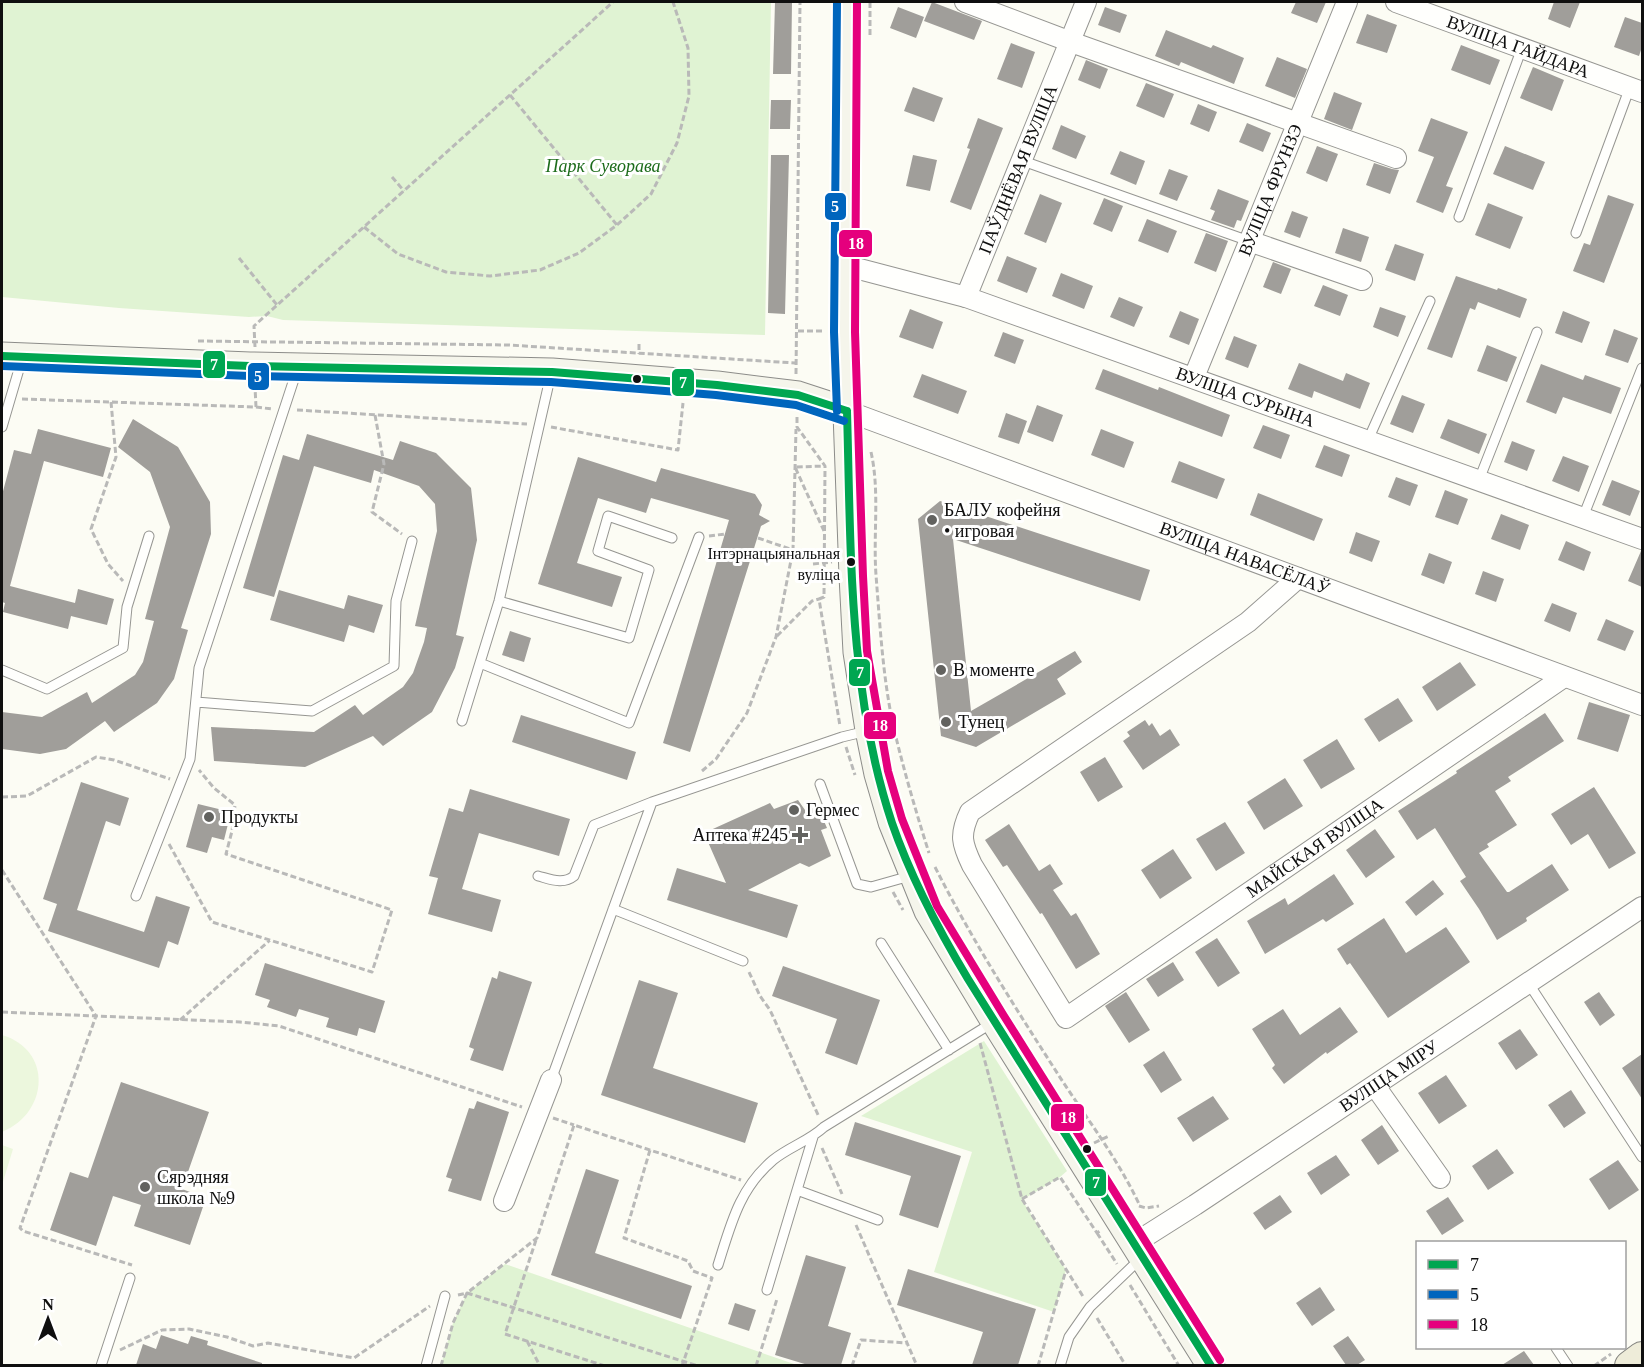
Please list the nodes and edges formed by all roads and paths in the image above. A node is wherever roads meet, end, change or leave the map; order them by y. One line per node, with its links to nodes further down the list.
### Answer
1 (613, 2): 12 (path)
2 (673, 2): 19 (path)
3 (800, 2): 32 (path)
4 (847, 2): 24 (main road)
5 (965, 2): 9 (street)
6 (1086, 2): 9 (street, ПАЎДНЁВАЯ ВУЛІЦА)
7 (1347, 2): 13 (street, ВУЛІЦА ФРУНЗЭ)
8 (1396, 2): 10 (street, ВУЛІЦА ГАЙДАРА)
9 (1071, 42): 13 (street); 15 (street, ПАЎДНЁВАЯ ВУЛІЦА)
10 (1522, 48): 11 (street, ВУЛІЦА ГАЙДАРА); 18 (lane)
11 (1636, 90): 21 (lane)
12 (510, 95): 17 (path); 19 (path)
13 (1298, 122): 14 (street); 22 (street, ВУЛІЦА ФРУНЗЭ)
14 (1396, 158)
15 (1023, 161): 22 (lane); 26 (street, ПАЎДНЁВАЯ ВУЛІЦА)
16 (392, 177): 17 (path)
17 (404, 191): 20 (path)
18 (1459, 217)
19 (617, 225): 20 (path)
20 (364, 227): 28 (path)
21 (1576, 233)
22 (1249, 241): 25 (street); 37 (street, ВУЛІЦА ФРУНЗЭ)
23 (239, 258): 28 (path)
24 (844, 265): 26 (street, ВУЛІЦА СУРЫНА); 43 (main road)
25 (1362, 280)
26 (966, 297): 37 (street, ВУЛІЦА СУРЫНА)
27 (1430, 301): 48 (lane)
28 (278, 306): 33 (path)
29 (1537, 332): 51 (lane)
30 (12, 356): 33 (main road); 39 (lane)
31 (686, 356): 38 (path)
32 (795, 363)
33 (255, 366): 34 (main road); 41 (path)
34 (298, 367): 36 (main road); 42 (lane)
35 (1642, 368): 52 (lane)
36 (552, 372): 38 (main road); 45 (lane)
37 (1194, 377): 48 (street, ВУЛІЦА СУРЫНА)
38 (685, 383): 43 (main road); 45 (path)
39 (10, 399): 40 (path); 47 (lane)
40 (111, 402): 41 (path); 62 (path)
41 (256, 407): 42 (path)
42 (284, 410): 44 (path); 69 (lane)
43 (856, 414): 61 (street, ВУЛІЦА НАВАСЁЛАЎ); 72 (main road); 107 (path)
44 (375, 415): 45 (path); 59 (path)
45 (540, 425): 64 (lane)
46 (796, 427): 49 (path)
47 (2, 428)
48 (1368, 440): 51 (street, ВУЛІЦА СУРЫНА)
49 (795, 466): 50 (path); 53 (path); 60 (path)
50 (825, 466)
51 (1479, 480): 52 (street, ВУЛІЦА СУРЫНА)
52 (1583, 518): 58 (street, ВУЛІЦА СУРЫНА)
53 (825, 535)
54 (148, 536): 62 (lane)
55 (699, 537): 66 (lane)
56 (672, 538): 64 (lane)
57 (758, 538): 60 (path)
58 (1642, 539)
59 (412, 541): 69 (lane)
60 (793, 550): 65 (path)
61 (1298, 578): 68 (street, ВУЛІЦА НАВАСЁЛАЎ); 68 (street, МАЙСКАЯ ВУЛІЦА)
62 (132, 591): 67 (lane)
63 (819, 599): 65 (path)
64 (499, 601): 66 (lane)
65 (776, 637): 74 (path)
66 (480, 663): 71 (lane)
67 (2, 670)
68 (1564, 677): 70 (street, ВУЛІЦА НАВАСЁЛАЎ)
69 (196, 702): 73 (lane)
70 (1642, 705)
71 (462, 720)
72 (869, 730): 78 (lane); 81 (main road)
73 (190, 759): 75 (lane); 86 (path)
74 (698, 774)
75 (181, 783): 77 (path); 79 (lane)
76 (820, 784): 81 (lane)
77 (2, 797)
78 (652, 802): 82 (lane); 85 (lane)
79 (162, 831): 83 (lane); 86 (path)
80 (2, 870): 91 (path)
81 (912, 875): 93 (main road)
82 (538, 876)
83 (136, 896)
84 (1642, 907): 89 (street, ВУЛІЦА МІРУ)
85 (613, 909): 88 (lane); 95 (lane)
86 (270, 940): 92 (path)
87 (881, 943): 94 (lane)
88 (744, 961)
89 (1529, 984): 96 (street, ВУЛІЦА МІРУ); 102 (lane)
90 (2, 1012): 91 (path)
91 (96, 1016): 92 (path); 115 (path)
92 (180, 1020): 97 (path)
93 (994, 1022): 94 (lane); 112 (main road)
94 (949, 1050): 100 (lane)
95 (551, 1080): 106 (street)
96 (1375, 1086): 103 (street); 112 (street, ВУЛІЦА МІРУ)
97 (529, 1110)
98 (552, 1117): 99 (path)
99 (574, 1125): 101 (path); 111 (path)
100 (817, 1140): 104 (lane); 105 (lane); 108 (path)
101 (650, 1150): 104 (path); 125 (path)
102 (1642, 1157)
103 (1440, 1178)
104 (752, 1183): 113 (lane)
105 (797, 1190): 108 (lane); 116 (lane)
106 (504, 1201)
107 (1140, 1206)
108 (849, 1210): 109 (lane); 120 (path)
109 (878, 1220)
110 (1097, 1233): 112 (path)
111 (537, 1238): 117 (path); 119 (path)
112 (1134, 1258): 136 (lane); 137 (path); 138 (main road)
113 (718, 1265)
114 (1066, 1270): 135 (path)
115 (130, 1278): 122 (lane)
116 (767, 1290)
117 (467, 1293): 118 (path); 125 (path); 128 (path)
118 (445, 1296): 122 (path); 127 (lane)
119 (527, 1341): 129 (path); 130 (path)
120 (907, 1343): 133 (path); 134 (path)
121 (1557, 1349): 139 (lane)
122 (106, 1351): 126 (lane)
123 (1642, 1357): 124 (main road)
124 (1621, 1359): 140 (path)
125 (684, 1361): 131 (path); 132 (path)
126 (101, 1365)
127 (426, 1365)
128 (441, 1365)
129 (540, 1365)
130 (604, 1365)
131 (682, 1365)
132 (698, 1365)
133 (852, 1365)
134 (917, 1365)
135 (1038, 1365)
136 (1060, 1365)
137 (1179, 1365)
138 (1211, 1365)
139 (1568, 1365)
140 (1593, 1365)

